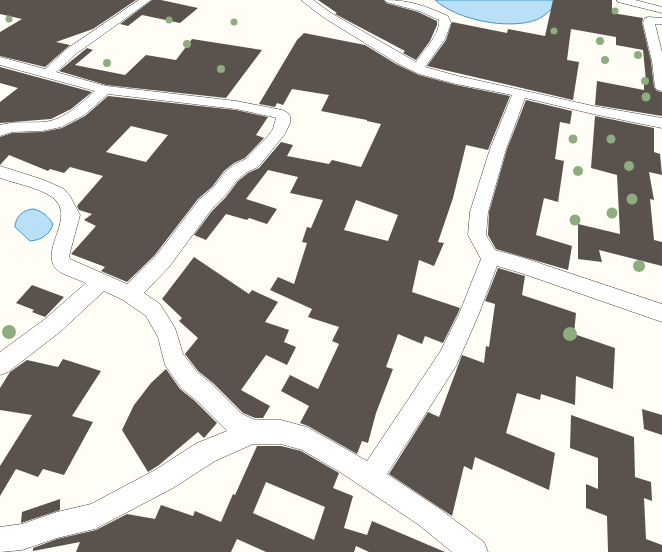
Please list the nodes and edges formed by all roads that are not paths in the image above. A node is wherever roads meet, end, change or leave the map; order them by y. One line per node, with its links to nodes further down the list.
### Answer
1 (146, 0): 9 (street)
2 (306, 0): 8 (street)
3 (390, 0): 8 (street)
4 (622, 0): 5 (street)
5 (662, 10)
6 (662, 21): 10 (street)
7 (0, 61): 9 (street)
8 (418, 68): 12 (street)
9 (47, 74): 11 (street)
10 (662, 87)
11 (105, 90): 14 (street); 18 (street)
12 (520, 93): 13 (street); 16 (street)
13 (662, 123)
14 (0, 131)
15 (0, 172): 17 (street)
16 (490, 259): 19 (street); 22 (street)
17 (101, 282): 18 (street); 20 (street)
18 (130, 294): 21 (street)
19 (662, 313)
20 (0, 365)
21 (253, 432): 22 (street); 23 (street)
22 (370, 478): 24 (street)
23 (0, 540)
24 (474, 552)

